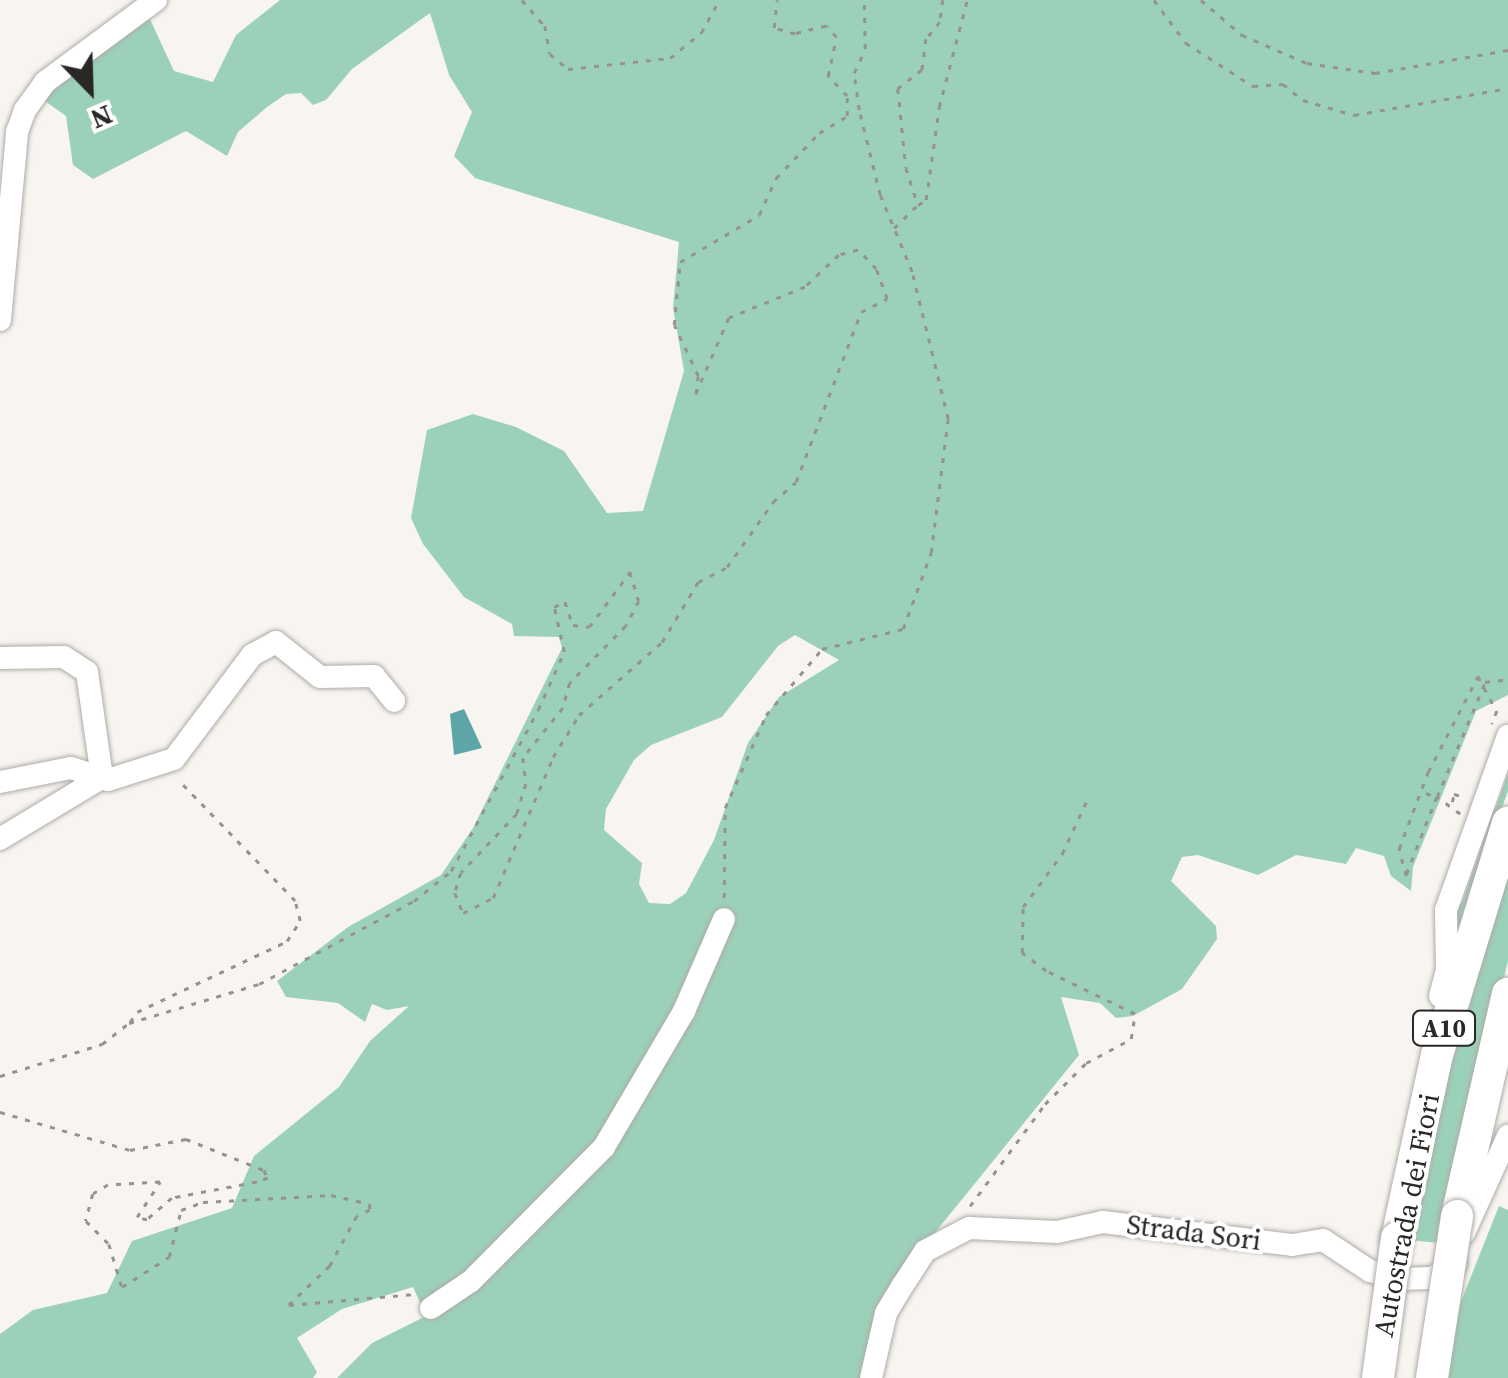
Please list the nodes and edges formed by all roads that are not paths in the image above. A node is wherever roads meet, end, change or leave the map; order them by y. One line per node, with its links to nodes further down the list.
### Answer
1 (156, 0): 2 (street)
2 (0, 320)
3 (0, 658): 6 (street)
4 (394, 700): 6 (street)
5 (1499, 732): 12 (street)
6 (96, 781): 7 (street); 9 (street)
7 (0, 782)
8 (1508, 823): 12 (highway, Autostrada dei Fiori / A10)
9 (0, 839)
10 (724, 919): 16 (street)
11 (1508, 994): 19 (highway, Autostrada dei Fiori / A10, bridge)
12 (1437, 1054): 18 (highway, Autostrada dei Fiori / A10, bridge)
13 (1508, 1136): 15 (street, Strada Sori)
14 (1508, 1159): 15 (street)
15 (1486, 1186): 17 (street, Strada Sori)
16 (431, 1308)
17 (871, 1378)
18 (1378, 1378)
19 (1432, 1378)

